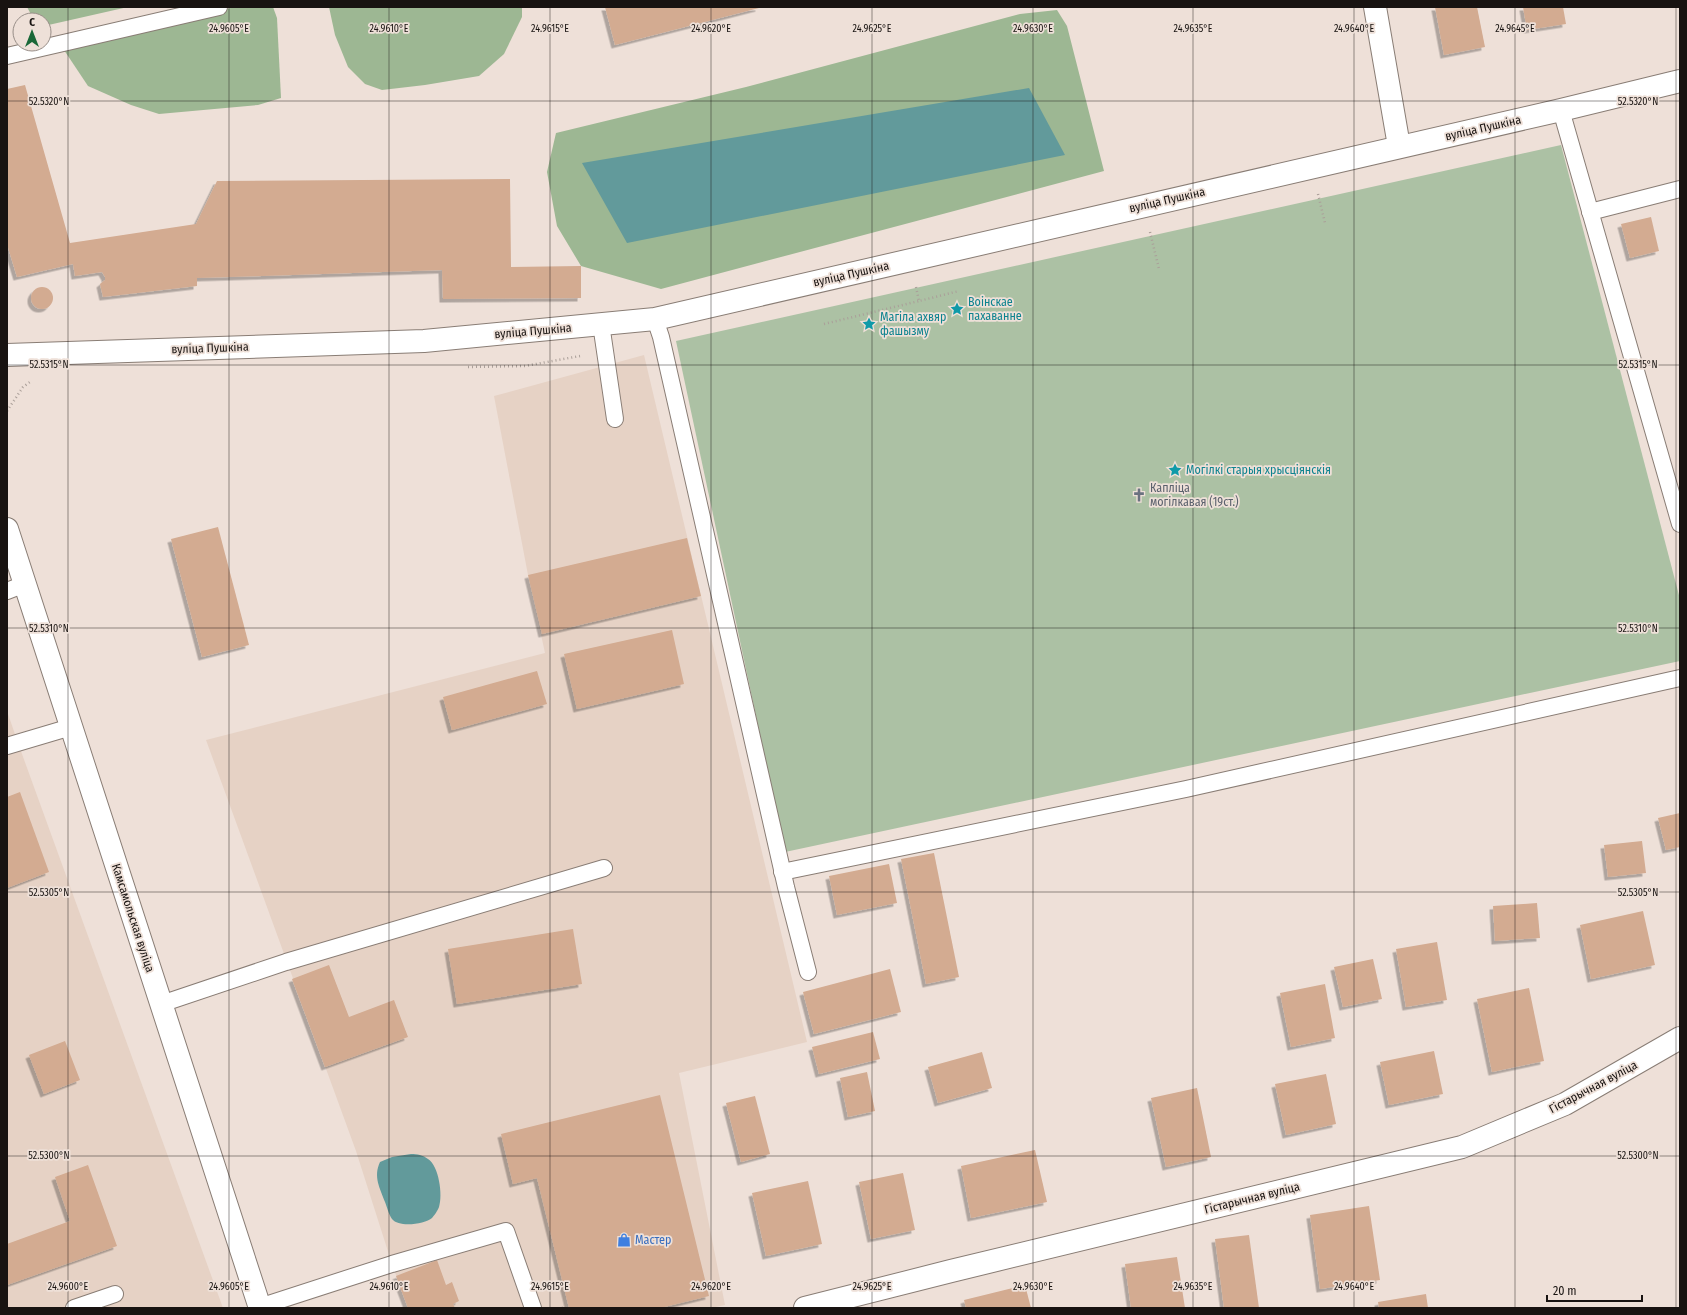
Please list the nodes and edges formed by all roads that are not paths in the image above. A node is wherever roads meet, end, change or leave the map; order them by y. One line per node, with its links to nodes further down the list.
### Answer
1 (219, 7): 3 (lane)
2 (1375, 7): 6 (street)
3 (7, 56)
4 (1680, 81): 5 (street, вуліца Пушкіна)
5 (1561, 110): 6 (street, вуліца Пушкіна); 8 (lane)
6 (1399, 146): 9 (street, вуліца Пушкіна)
7 (1680, 189): 8 (lane)
8 (1590, 212): 13 (lane)
9 (655, 319): 10 (street, вуліца Пушкіна); 20 (lane)
10 (601, 324): 11 (street, вуліца Пушкіна); 12 (lane)
11 (7, 355)
12 (615, 419)
13 (1680, 524)
14 (7, 529): 15 (street, Камсамольская вуліца)
15 (16, 588): 17 (street, Камсамольская вуліца)
16 (1680, 678): 20 (lane)
17 (71, 727): 18 (lane); 22 (street, Камсамольская вуліца)
18 (7, 746)
19 (604, 868): 22 (lane)
20 (782, 872): 21 (lane)
21 (808, 972)
22 (161, 1004): 25 (street, Камсамольская вуліца)
23 (1680, 1038): 28 (street, Гістарычная вуліца)
24 (115, 1294): 26 (lane)
25 (260, 1307): 27 (lane)
26 (74, 1308)
27 (533, 1308)
28 (806, 1308)

